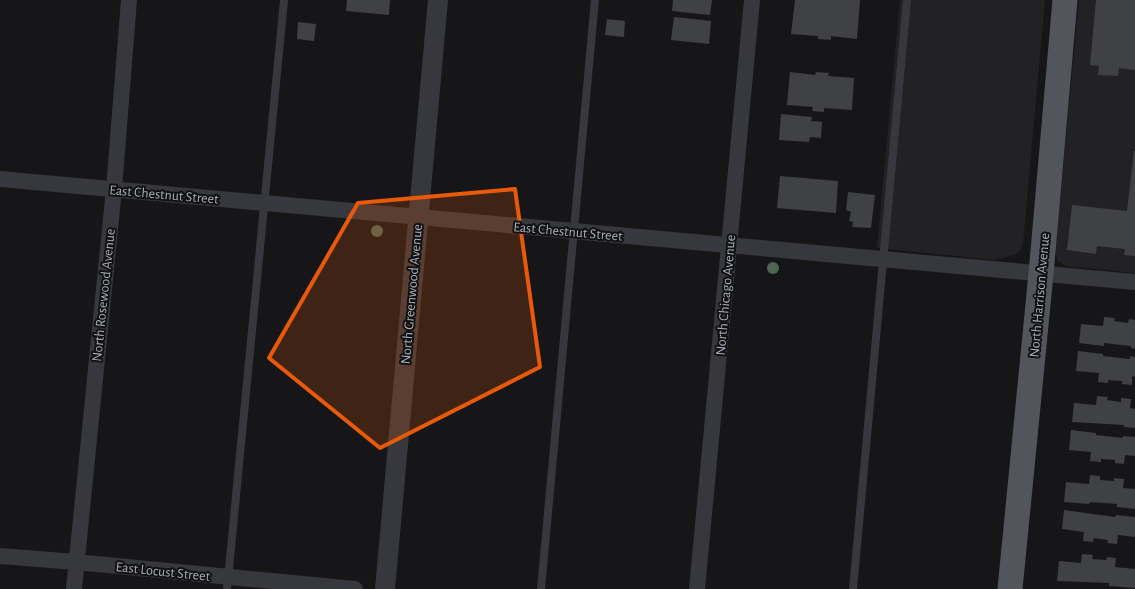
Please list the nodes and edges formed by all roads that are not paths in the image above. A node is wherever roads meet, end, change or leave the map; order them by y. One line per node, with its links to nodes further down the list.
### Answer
1 (129, 0): 9 (street, North Rosewood Avenue)
2 (284, 0): 10 (lane)
3 (438, 0): 11 (street, North Greenwood Avenue)
4 (595, 0): 12 (lane)
5 (752, 0): 13 (street, North Chicago Avenue)
6 (907, 0): 14 (lane)
7 (1065, 0): 15 (main road, North Harrison Avenue)
8 (0, 179): 9 (street, East Chestnut Street)
9 (114, 190): 10 (street, East Chestnut Street); 18 (street, North Rosewood Avenue)
10 (264, 203): 11 (street, East Chestnut Street); 19 (lane)
11 (418, 217): 12 (street, East Chestnut Street); 22 (street, North Greenwood Avenue)
12 (574, 231): 13 (street, East Chestnut Street); 23 (lane)
13 (730, 245): 14 (street, East Chestnut Street); 24 (street, North Chicago Avenue)
14 (883, 260): 15 (street, East Chestnut Street); 25 (lane)
15 (1041, 274): 16 (street, East Chestnut Street); 26 (main road, North Harrison Avenue)
16 (1135, 282)
17 (0, 556): 18 (street, East Locust Street)
18 (76, 562): 19 (street, East Locust Street); 20 (street, North Rosewood Avenue)
19 (228, 583): 21 (street, East Locust Street)
20 (74, 589)
21 (355, 589)
22 (385, 589)
23 (541, 589)
24 (697, 589)
25 (853, 589)
26 (1010, 589)

